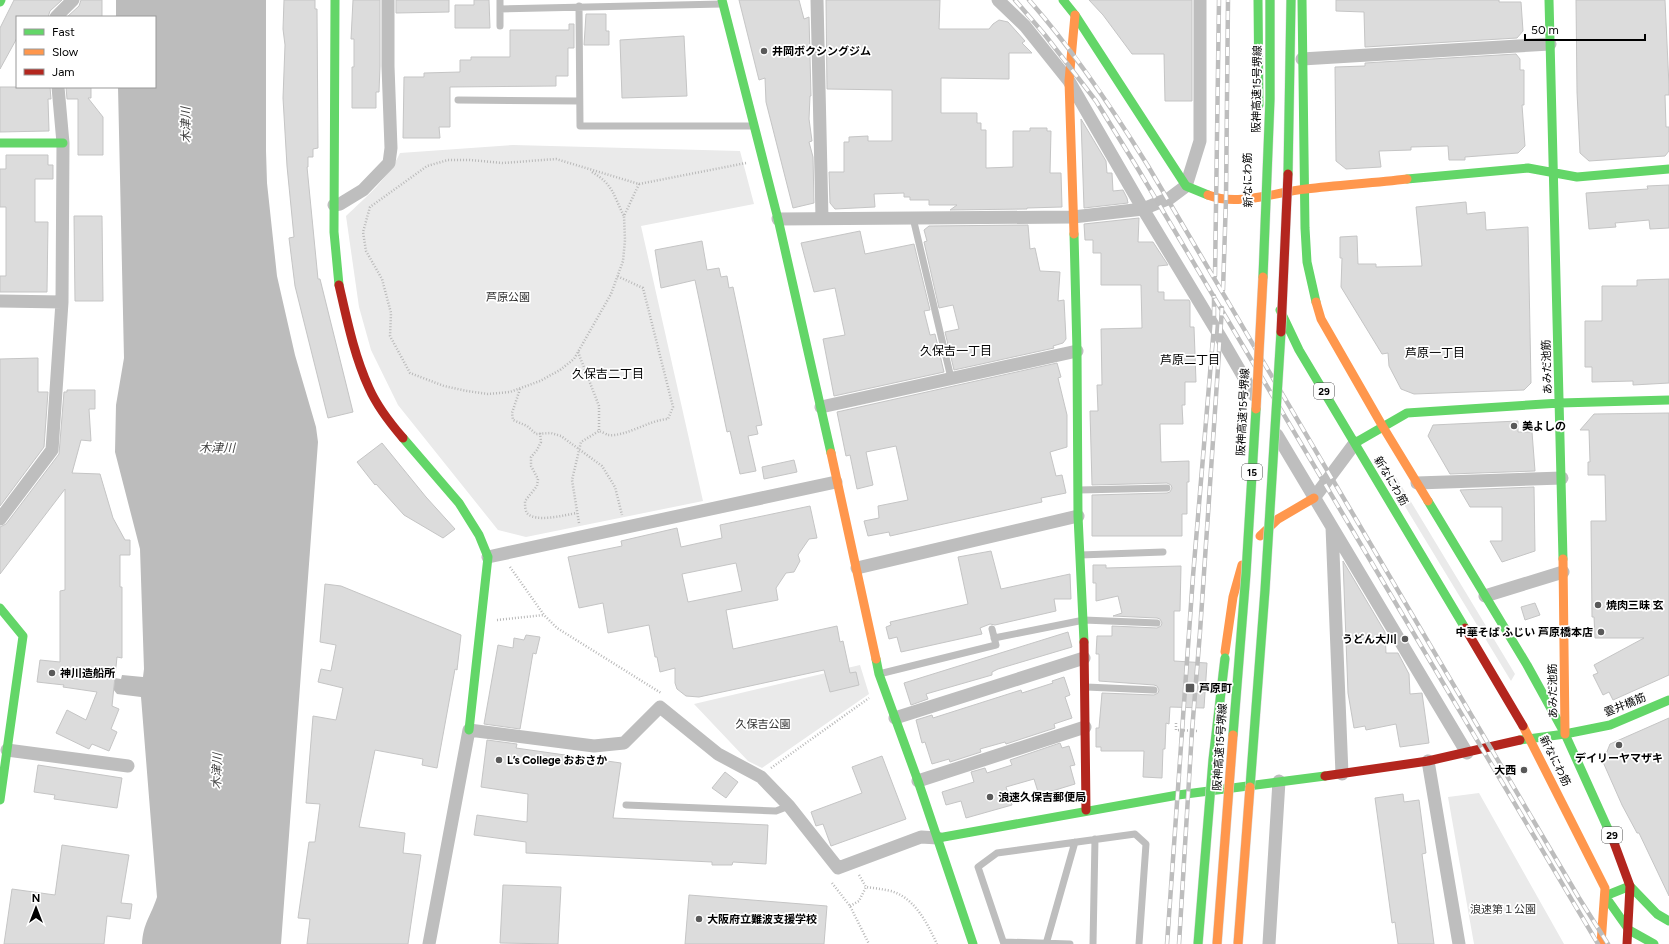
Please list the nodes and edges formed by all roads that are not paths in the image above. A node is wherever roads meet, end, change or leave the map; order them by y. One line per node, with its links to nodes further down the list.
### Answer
1 (73, 0): 18 (street)
2 (335, 0): 36 (main road)
3 (388, 0): 36 (street)
4 (500, 0): 16 (lane)
5 (817, 0): 39 (street)
6 (998, 0): 22 (street)
7 (1063, 0): 17 (main road)
8 (1200, 0): 33 (street)
9 (1258, 0): 26 (main road)
10 (1270, 0): 107 (main road, 阪神高速15号堺線 / 15, bridge)
11 (1291, 0): 108 (main road, 15, bridge)
12 (1302, 0): 21 (main road, 新なにわ筋 / 29)
13 (1549, 0): 20 (main road, あみだ池筋)
14 (722, 2): 15 (lane); 27 (main road)
15 (580, 6): 16 (lane); 25 (lane)
16 (500, 9): 19 (lane)
17 (1075, 15): 22 (main road); 33 (main road)
18 (57, 16)
19 (500, 26)
20 (1550, 44): 21 (street); 32 (main road, あみだ池筋)
21 (1302, 59): 34 (main road, 新なにわ筋 / 29)
22 (1069, 82): 37 (street); 38 (main road)
23 (58, 88): 30 (street)
24 (458, 100): 25 (lane)
25 (579, 101): 27 (lane)
26 (1259, 115)
27 (754, 126): 41 (main road)
28 (1260, 130): 35 (main road, 新なにわ筋 / 29)
29 (0, 143): 30 (main road)
30 (63, 143): 43 (street)
31 (1669, 169): 32 (main road)
32 (1554, 173): 34 (main road); 47 (main road, あみだ池筋)
33 (1186, 186): 35 (main road); 37 (street)
34 (1305, 189): 35 (main road); 49 (main road, 新なにわ筋 / 29)
35 (1260, 197): 50 (main road, 新なにわ筋 / 29)
36 (334, 205): 62 (main road)
37 (1143, 209): 38 (street); 56 (street)
38 (1073, 217): 40 (street); 44 (main road)
39 (822, 218): 40 (street); 41 (street)
40 (913, 218): 45 (lane)
41 (778, 219): 48 (main road)
42 (0, 301): 43 (street)
43 (62, 302): 58 (street)
44 (1076, 351): 45 (street); 55 (main road)
45 (951, 378): 48 (street)
46 (1669, 400): 47 (main road)
47 (1560, 403): 49 (main road); 51 (main road, あみだ池筋)
48 (821, 407): 52 (main road)
49 (1383, 427): 50 (main road); 53 (main road, 新なにわ筋 / 29)
50 (1355, 443): 56 (street); 80 (main road, 新なにわ筋 / 29)
51 (1562, 478): 53 (street); 64 (main road, あみだ池筋)
52 (836, 482): 62 (street); 63 (main road)
53 (1416, 483): 65 (main road, 新なにわ筋 / 29)
54 (1167, 488): 55 (lane)
55 (1079, 490): 57 (main road)
56 (1314, 498): 59 (street); 106 (main road, bridge)
57 (1078, 516): 61 (main road); 63 (street)
58 (0, 519)
59 (1332, 525): 82 (street); 85 (street)
60 (1163, 552): 61 (lane)
61 (1080, 555): 67 (main road)
62 (488, 557): 78 (main road)
63 (857, 568): 72 (main road)
64 (1563, 572): 65 (street); 79 (main road, あみだ池筋)
65 (1485, 596): 79 (main road, 新なにわ筋 / 29)
66 (0, 608): 81 (main road)
67 (1084, 620): 68 (lane); 70 (lane); 71 (main road)
68 (1157, 623)
69 (992, 629): 70 (lane)
70 (994, 638): 72 (lane)
71 (1084, 658): 73 (main road); 76 (street)
72 (879, 674): 76 (main road)
73 (1084, 687): 74 (lane); 77 (main road)
74 (1154, 690)
75 (1669, 700): 79 (main road, 雲井橋筋)
76 (896, 718): 86 (main road)
77 (1085, 727): 86 (street); 91 (main road)
78 (469, 730): 90 (street); 100 (street)
79 (1565, 734): 80 (main road, 雲井橋筋); 95 (main road, 新なにわ筋 / 29)
80 (1530, 738): 82 (main road, 雲井橋筋); 96 (main road, 新なにわ筋 / 29)
81 (7, 750): 84 (street); 88 (main road)
82 (1467, 753): 83 (main road, 雲井橋筋)
83 (1428, 761): 85 (main road, 雲井橋筋); 110 (street)
84 (128, 766)
85 (1342, 774): 87 (main road, 雲井橋筋)
86 (918, 781): 92 (main road)
87 (1279, 781): 91 (main road, 雲井橋筋); 109 (street)
88 (0, 800)
89 (626, 805): 90 (lane)
90 (789, 806): 92 (street)
91 (1086, 810): 92 (main road, 雲井橋筋)
92 (938, 838): 101 (main road)
93 (1095, 840): 94 (lane); 104 (lane); 105 (lane)
94 (1075, 842): 99 (lane); 102 (lane)
95 (1630, 886): 96 (main road); 97 (main road); 98 (main road, 新なにわ筋 / 29)
96 (1606, 896): 98 (main road); 111 (main road, 新なにわ筋 / 29)
97 (1669, 921)
98 (1629, 930): 112 (main road, 新なにわ筋 / 29); 113 (main road)
99 (1004, 943): 102 (lane)
100 (429, 944)
101 (973, 944)
102 (1046, 944): 103 (lane)
103 (1070, 944)
104 (1093, 944)
105 (1139, 944)
106 (1198, 944)
107 (1217, 944)
108 (1238, 944)
109 (1269, 944)
110 (1460, 944)
111 (1601, 944)
112 (1628, 944)
113 (1654, 944)

